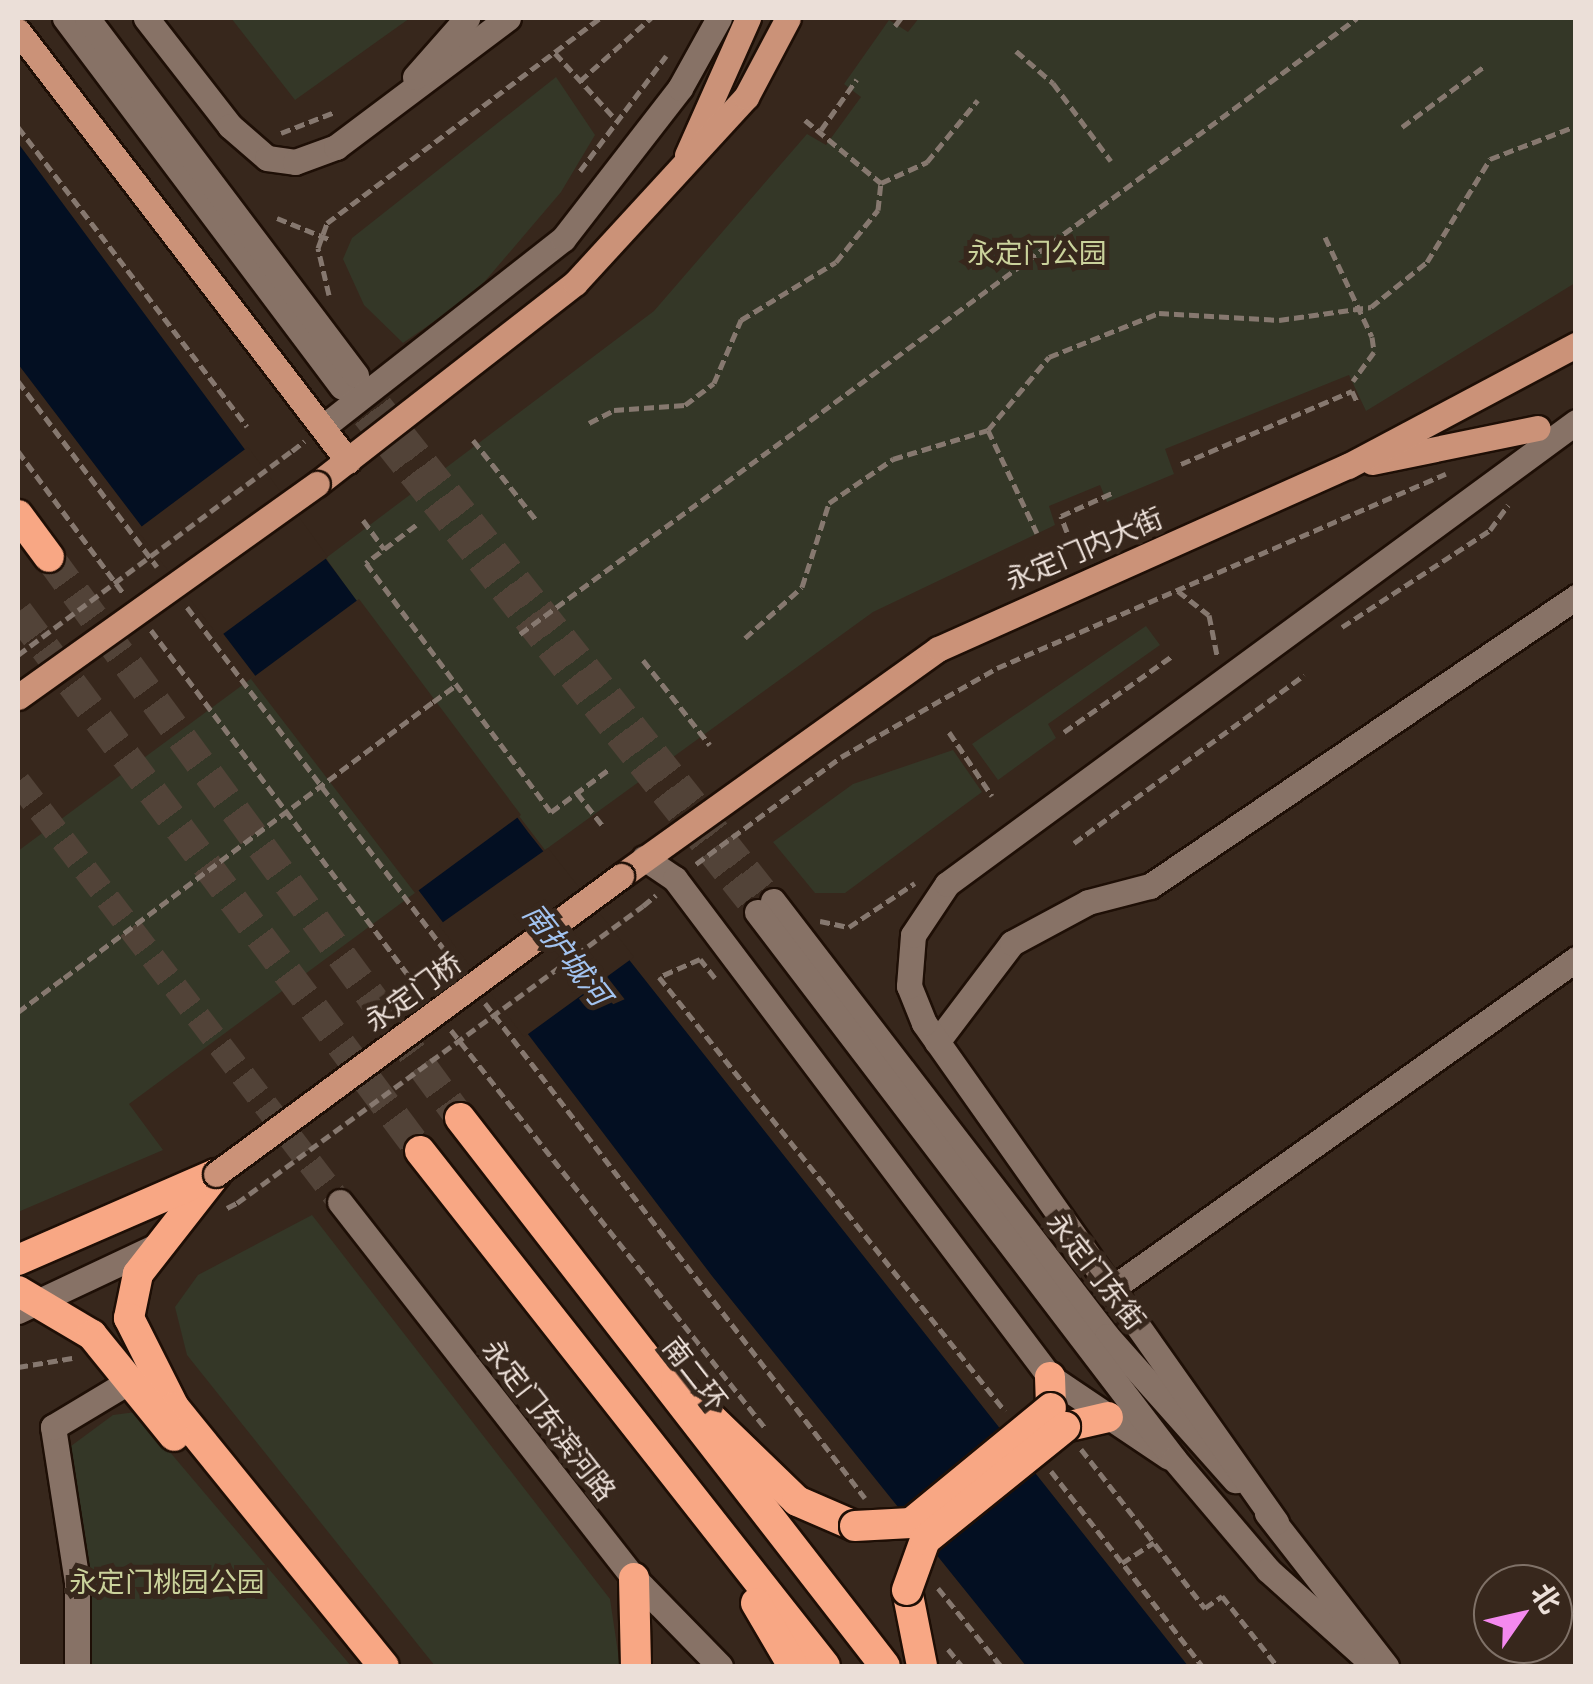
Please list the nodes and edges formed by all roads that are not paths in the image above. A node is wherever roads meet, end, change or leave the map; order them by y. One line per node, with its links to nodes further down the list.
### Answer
1 (65, 18): 2 (street)
2 (87, 18)
3 (146, 18): 10 (street)
4 (467, 18): 10 (street)
5 (508, 18): 10 (street)
6 (720, 18): 15 (street)
7 (748, 18): 11 (main road)
8 (788, 18): 11 (main road)
9 (18, 31): 15 (main road)
10 (403, 94)
11 (675, 182): 17 (main road)
12 (1576, 344): 18 (main road, 永定门内大街)
13 (1576, 408): 16 (street)
14 (1576, 422): 25 (street)
15 (324, 427): 17 (main road)
16 (1538, 428): 18 (main road)
17 (348, 461): 22 (main road, bridge)
18 (1348, 466): 23 (main road, 永定门内大街)
19 (18, 515): 20 (highway)
20 (49, 556)
21 (1576, 598): 25 (street)
22 (18, 696)
23 (644, 858): 28 (main road, 永定门桥, bridge); 35 (street)
24 (1576, 959): 32 (street)
25 (937, 1042): 32 (street)
26 (460, 1118): 34 (highway, 南二环)
27 (420, 1151): 40 (highway)
28 (216, 1174): 30 (highway); 31 (highway)
29 (340, 1202): 42 (street, 永定门东滨河路)
30 (158, 1245): 33 (street); 45 (highway)
31 (18, 1260)
32 (1118, 1285): 41 (street)
33 (25, 1302): 36 (highway)
34 (638, 1354): 38 (highway, bridge); 50 (highway, 南二环)
35 (1050, 1377): 37 (street); 38 (highway)
36 (117, 1389): 43 (street); 44 (highway)
37 (1108, 1416): 38 (highway); 39 (street)
38 (1058, 1418): 51 (highway, bridge)
39 (1174, 1459): 41 (street, 永定门东街); 52 (street, 永定门东街)
40 (700, 1505): 48 (highway); 49 (highway)
41 (1276, 1522): 53 (street, 永定门东街)
42 (634, 1578): 46 (highway); 47 (street, 永定门东滨河路)
43 (76, 1666)
44 (367, 1666)
45 (384, 1666)
46 (636, 1666)
47 (720, 1666)
48 (793, 1666)
49 (825, 1666)
50 (885, 1666)
51 (922, 1666)
52 (1375, 1666)
53 (1386, 1666)

